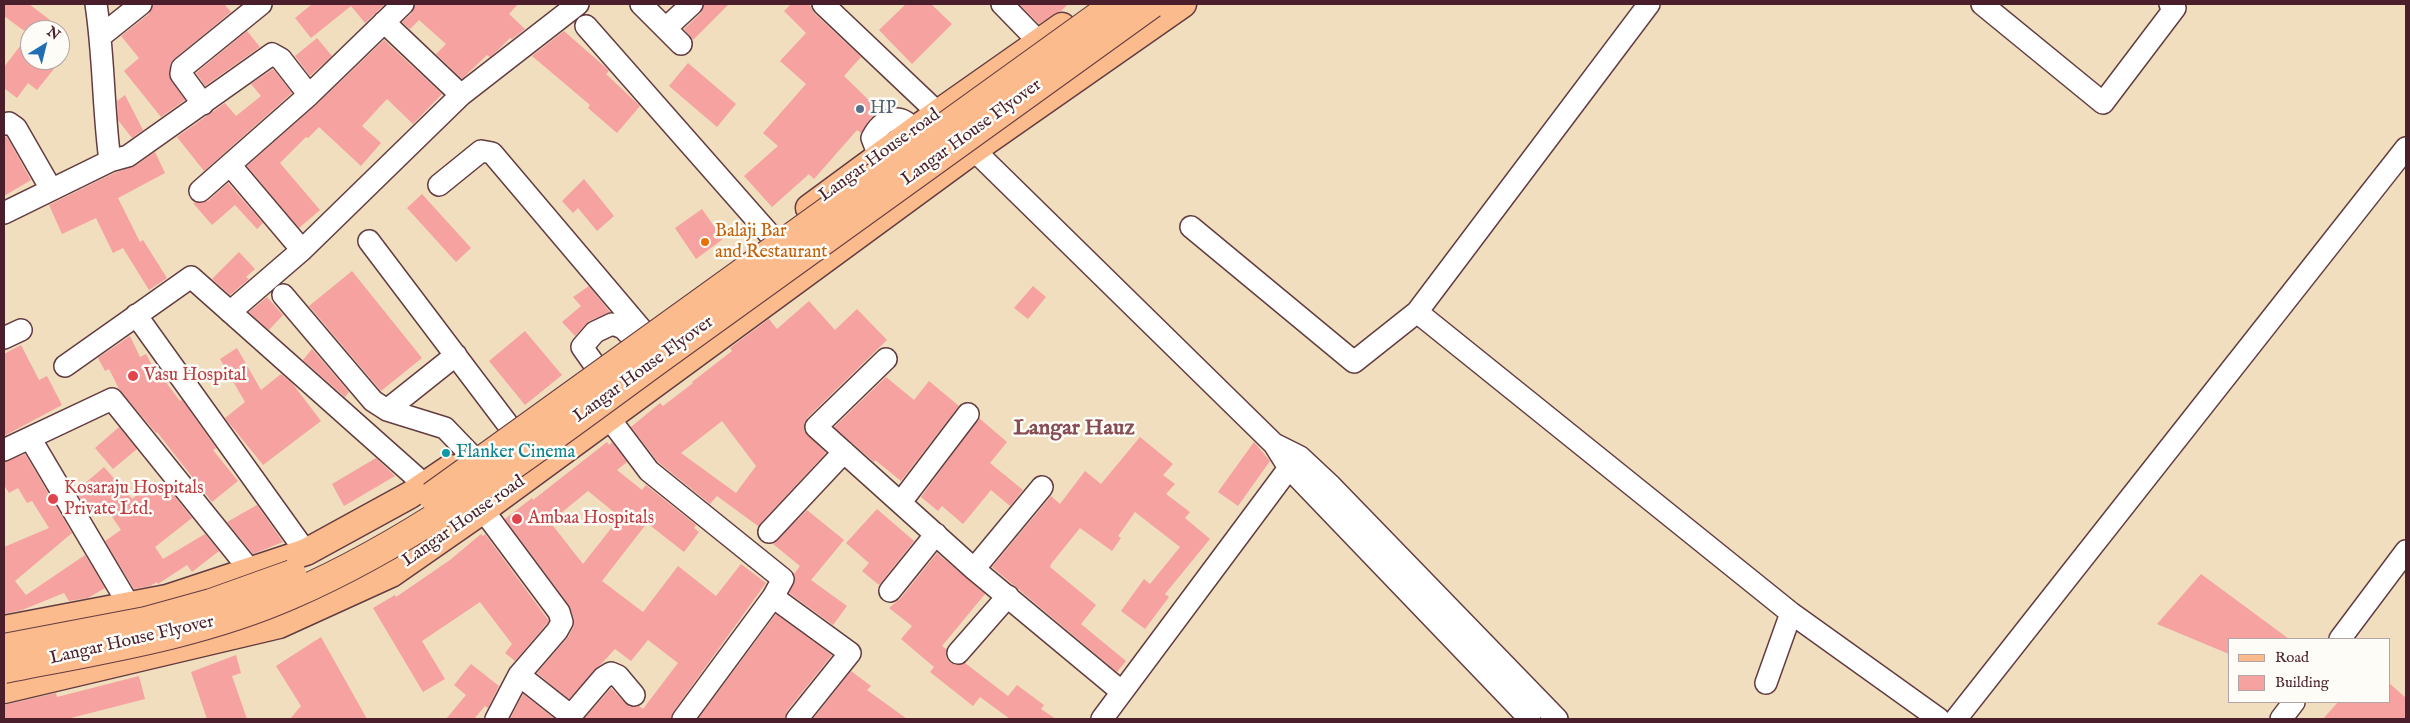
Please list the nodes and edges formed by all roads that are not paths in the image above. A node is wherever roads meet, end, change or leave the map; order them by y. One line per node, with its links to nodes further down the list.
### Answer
1 (96, 4): 21 (street)
2 (140, 4): 21 (street)
3 (261, 4): 26 (street)
4 (403, 4): 17 (street)
5 (578, 4): 25 (street)
6 (641, 4): 19 (street)
7 (692, 4): 19 (street)
8 (823, 4): 27 (street)
9 (1002, 4): 20 (street)
10 (1092, 4): 20 (main road, Langar House road)
11 (1115, 4): 77 (highway, Langar House Flyover, bridge)
12 (1152, 4): 79 (highway, Langar House Flyover, bridge)
13 (1183, 4): 23 (main road, Langar House road)
14 (1650, 4): 44 (street)
15 (1982, 4): 16 (street)
16 (2170, 4)
17 (384, 22): 24 (street); 25 (street)
18 (586, 26): 38 (street)
19 (666, 28): 22 (street)
20 (1048, 35): 23 (main road); 27 (main road, Langar House road)
21 (101, 36): 31 (street)
22 (681, 44)
23 (1088, 70): 30 (main road, Langar House road)
24 (309, 95): 26 (street); 32 (street)
25 (461, 95): 40 (street)
26 (203, 104): 31 (street)
27 (938, 113): 38 (main road, Langar House road)
28 (4, 124): 34 (street)
29 (2406, 148): 94 (street)
30 (974, 150): 41 (main road, Langar House road); 58 (street)
31 (110, 161): 34 (street)
32 (230, 165): 35 (street); 40 (street)
33 (439, 185): 46 (street)
34 (52, 189): 36 (street)
35 (200, 191)
36 (4, 213)
37 (1191, 227): 44 (street)
38 (781, 229): 41 (main road); 46 (main road, Langar House road)
39 (369, 241): 47 (street)
40 (302, 250): 43 (street)
41 (824, 260): 52 (main road, Langar House road)
42 (283, 295): 50 (street)
43 (230, 312): 45 (street); 60 (street)
44 (1417, 312): 74 (street)
45 (136, 315): 49 (street); 67 (street)
46 (637, 333): 53 (main road, Langar House road)
47 (456, 355): 50 (street); 53 (street)
48 (886, 359): 56 (street)
49 (65, 366)
50 (387, 410): 57 (street)
51 (968, 414): 61 (street)
52 (609, 418): 62 (main road, Langar House road); 72 (street)
53 (509, 426): 57 (main road, Langar House road)
54 (30, 438): 55 (street); 69 (street); 73 (street)
55 (4, 450)
56 (844, 452): 61 (street); 63 (street)
57 (470, 454): 60 (main road, Langar House road)
58 (1295, 462): 83 (street); 91 (street); 92 (street)
59 (1042, 487): 68 (street)
60 (418, 491): 65 (main road); 67 (main road, Langar House road)
61 (901, 502): 64 (street)
62 (483, 510): 65 (main road, Langar House road); 80 (street)
63 (769, 532)
64 (936, 534): 68 (street); 70 (street)
65 (441, 539): 82 (main road, Langar House road)
66 (2406, 551): 76 (street)
67 (306, 552): 69 (main road, Langar House road)
68 (974, 569): 71 (street)
69 (250, 570): 73 (main road, Langar House road)
70 (890, 591)
71 (1008, 596): 78 (street); 83 (street)
72 (773, 598): 88 (street); 89 (street)
73 (128, 605): 75 (main road, Langar House road)
74 (1791, 613): 81 (street); 93 (street)
75 (4, 629)
76 (2341, 638)
77 (4, 648)
78 (958, 653)
79 (4, 669)
80 (519, 675): 86 (street); 87 (street)
81 (1766, 683)
82 (4, 690)
83 (1122, 692): 90 (street)
84 (634, 694): 86 (street)
85 (2293, 703): 95 (street)
86 (570, 718)
87 (496, 719)
88 (683, 719)
89 (797, 719)
90 (1102, 719)
91 (1530, 719)
92 (1557, 719)
93 (1939, 719)
94 (1956, 719)
95 (2282, 719)

